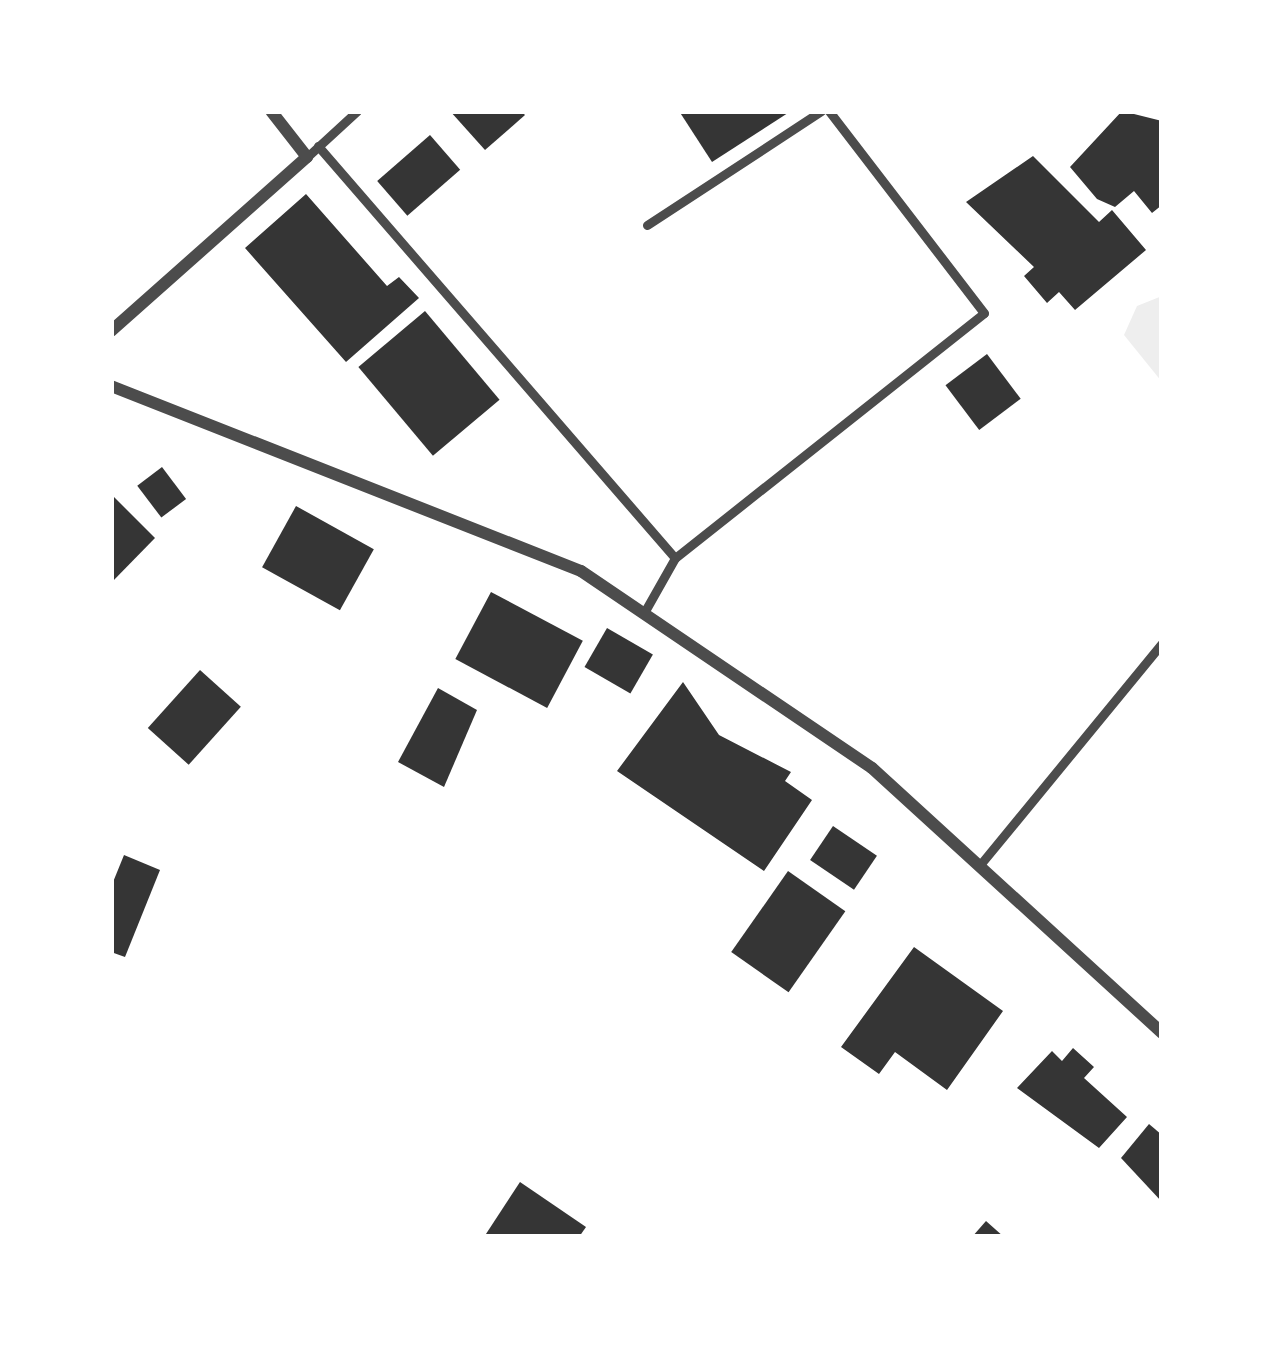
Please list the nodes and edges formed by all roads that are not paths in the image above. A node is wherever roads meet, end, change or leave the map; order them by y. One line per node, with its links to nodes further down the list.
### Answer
1 (272, 111): 5 (street)
2 (357, 111): 4 (lane)
3 (825, 111): 6 (lane); 9 (lane)
4 (318, 146): 5 (lane); 9 (lane)
5 (307, 157): 7 (street)
6 (647, 225)
7 (111, 331)
8 (111, 386): 10 (street)
9 (675, 558): 10 (lane)
10 (645, 610): 12 (street)
11 (1162, 643): 12 (lane)
12 (979, 866): 13 (street)
13 (1162, 1033)

